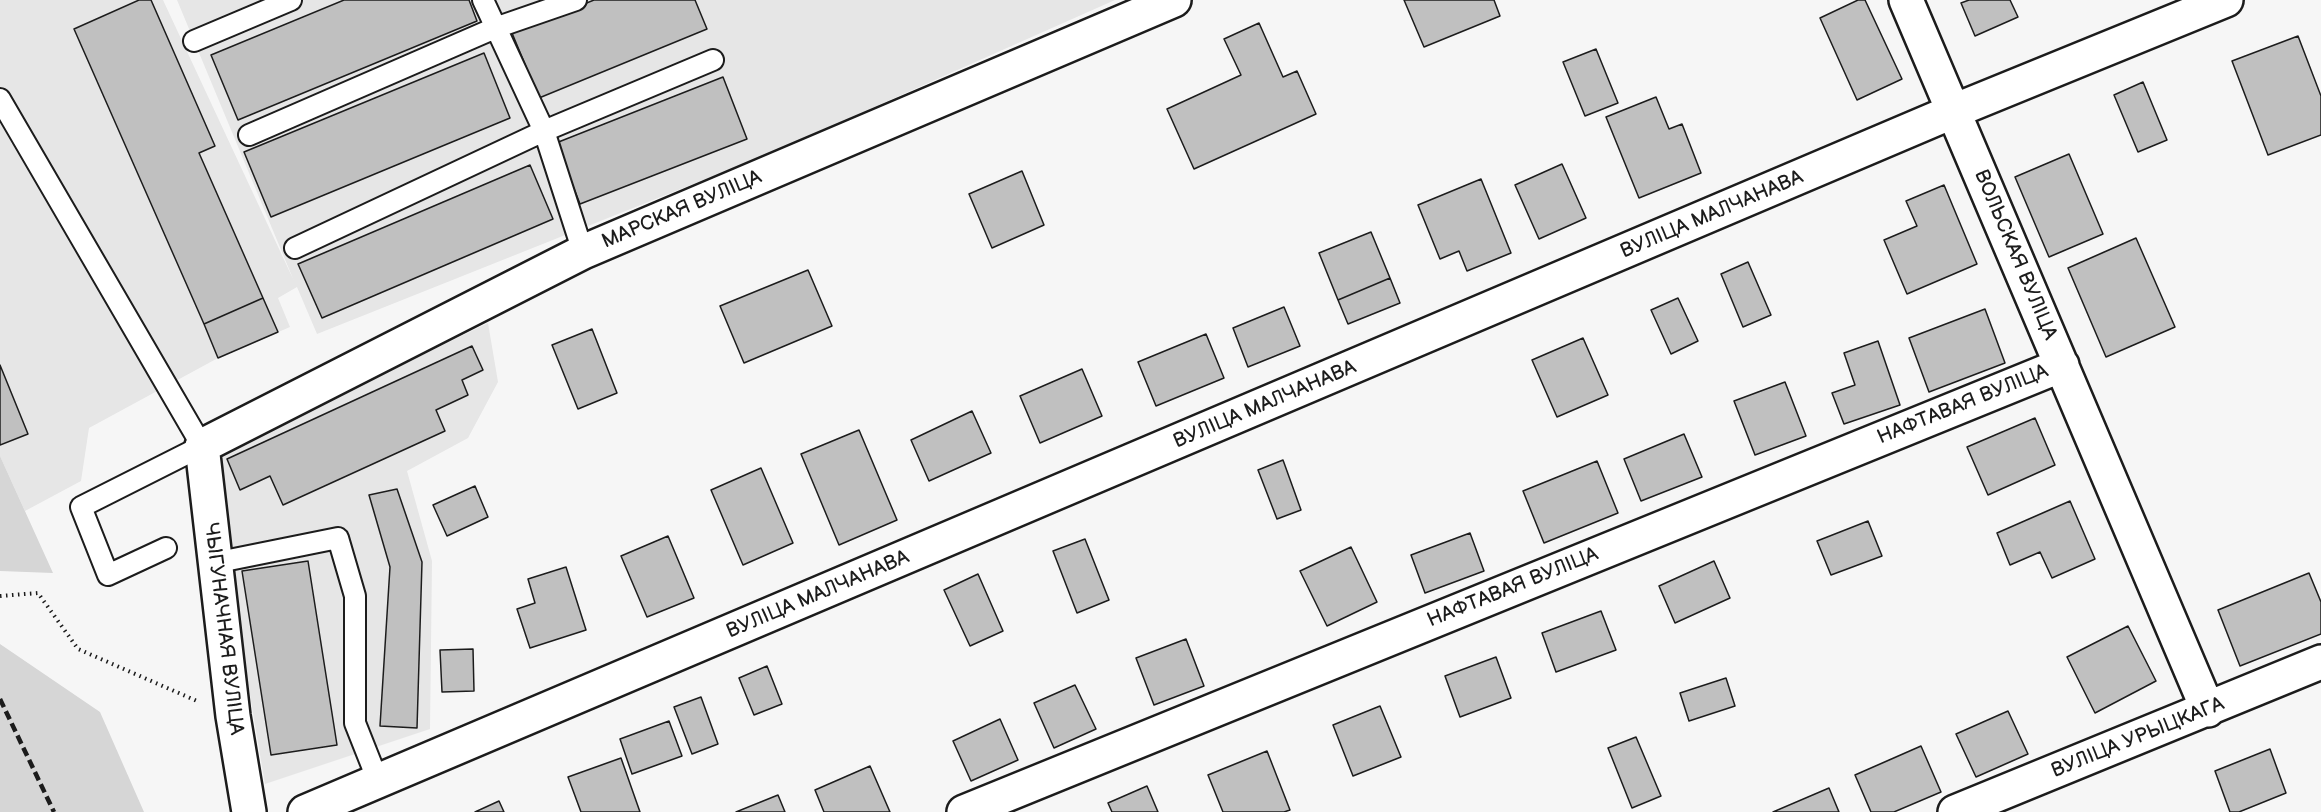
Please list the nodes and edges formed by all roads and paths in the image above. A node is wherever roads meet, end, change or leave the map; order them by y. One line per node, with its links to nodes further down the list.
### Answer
1 (291, 0): 8 (lane)
2 (483, 0): 7 (lane)
3 (576, 0): 7 (lane)
4 (1174, 0): 15 (street, МАРСКАЯ ВУЛІЦА)
5 (1906, 0): 11 (street, ВОЛЬСКАЯ ВУЛІЦА)
6 (2226, 0): 11 (street, ВУЛІЦА МАЛЧАНАВА)
7 (495, 28): 12 (lane); 13 (lane)
8 (194, 41)
9 (713, 60): 12 (lane)
10 (0, 99): 17 (lane)
11 (1953, 111): 16 (street, ВОЛЬСКАЯ ВУЛІЦА); 24 (street, ВУЛІЦА МАЛЧАНАВА)
12 (544, 131): 14 (lane); 15 (lane)
13 (249, 135)
14 (295, 248)
15 (583, 252): 17 (street, МАРСКАЯ ВУЛІЦА)
16 (2062, 365): 22 (street, ВОЛЬСКАЯ ВУЛІЦА); 27 (street, НАФТАВАЯ ВУЛІЦА)
17 (202, 446): 18 (lane); 19 (street, ЧЫГУНАЧНАЯ ВУЛІЦА)
18 (166, 548)
19 (214, 563): 23 (street, ЧЫГУНАЧНАЯ ВУЛІЦА); 24 (lane)
20 (0, 596): 23 (path)
21 (2321, 662): 22 (street, ВУЛІЦА УРЫЦКАГА)
22 (2208, 710): 28 (street, ВУЛІЦА УРЫЦКАГА)
23 (233, 716): 25 (street, ЧЫГУНАЧНАЯ ВУЛІЦА)
24 (378, 781): 26 (street, ВУЛІЦА МАЛЧАНАВА)
25 (249, 812)
26 (304, 812)
27 (964, 812)
28 (1955, 812)

